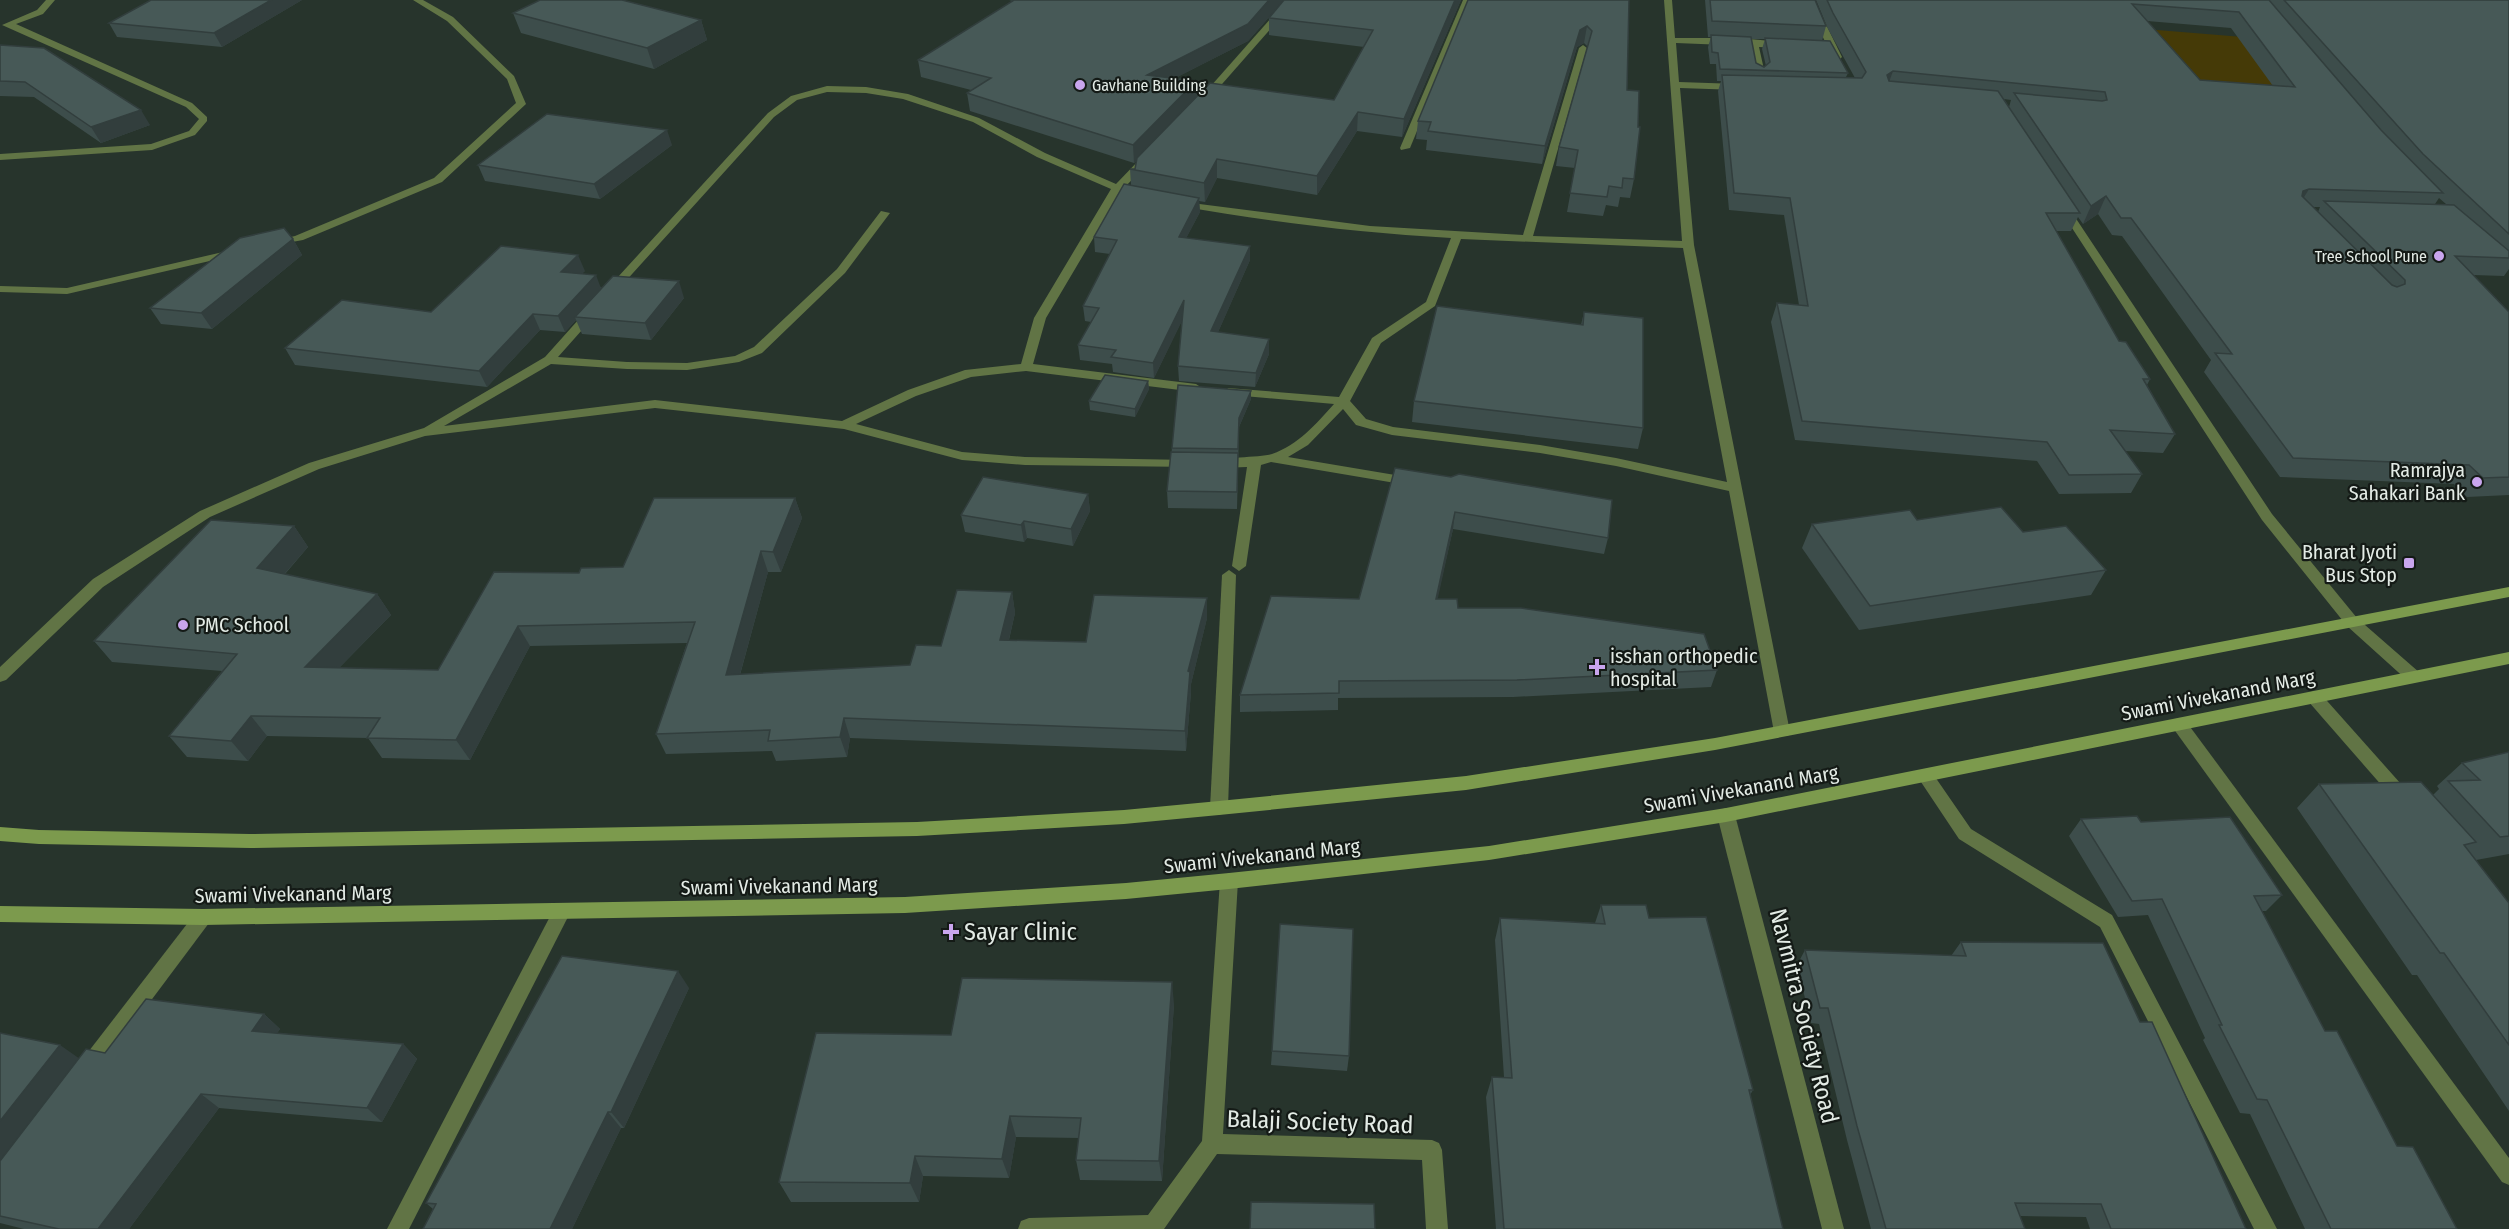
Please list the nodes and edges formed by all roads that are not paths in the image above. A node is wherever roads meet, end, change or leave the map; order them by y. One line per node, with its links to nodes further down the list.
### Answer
1 (51, 0): 7 (street)
2 (417, 0): 30 (street)
3 (1292, 0): 18 (street)
4 (1467, 0): 19 (street)
5 (1668, 0): 8 (street)
6 (1808, 4): 12 (street)
7 (4, 25): 21 (street)
8 (1671, 40): 9 (street); 16 (street)
9 (1754, 43): 10 (street); 15 (street)
10 (1798, 45)
11 (1820, 46): 12 (street)
12 (1831, 46): 14 (street)
13 (1583, 48): 28 (street)
14 (1841, 66)
15 (1760, 74)
16 (1675, 85): 17 (street); 29 (street)
17 (1747, 87)
18 (1200, 103)
19 (1405, 148)
20 (1154, 151): 22 (street)
21 (0, 157)
22 (1116, 190): 24 (street); 33 (street); 34 (street)
23 (2053, 192): 43 (street)
24 (1139, 194)
25 (1173, 201): 27 (street)
26 (885, 213): 33 (street)
27 (1456, 236): 28 (street); 35 (street)
28 (1527, 239): 29 (street)
29 (1688, 245): 41 (street)
30 (264, 246)
31 (253, 249): 32 (street)
32 (0, 289)
33 (549, 360): 37 (street)
34 (1026, 367): 35 (street); 36 (street)
35 (1343, 401): 38 (street); 41 (street)
36 (843, 425): 37 (street); 39 (street)
37 (424, 432): 45 (street)
38 (1274, 459): 39 (street); 40 (street)
39 (1254, 464): 51 (street)
40 (1425, 484)
41 (1735, 488): 49 (street)
42 (2509, 592): 43 (main road)
43 (2352, 622): 46 (street); 49 (main road)
44 (2509, 658): 46 (main road, Swami Vivekanand Marg)
45 (0, 676)
46 (2414, 677): 47 (main road, Swami Vivekanand Marg)
47 (2314, 697): 48 (main road, Swami Vivekanand Marg); 52 (street)
48 (2179, 724): 50 (main road, Swami Vivekanand Marg); 61 (street)
49 (1782, 732): 51 (main road)
50 (1925, 776): 53 (main road, Swami Vivekanand Marg); 66 (street)
51 (1219, 808): 54 (main road)
52 (2415, 811)
53 (1726, 815): 55 (main road, Swami Vivekanand Marg); 65 (street, Navmitra Society Road)
54 (0, 834)
55 (1229, 881): 56 (main road, Swami Vivekanand Marg); 60 (street, Balaji Society Road)
56 (562, 911): 58 (main road, Swami Vivekanand Marg); 62 (street)
57 (0, 914): 58 (main road, Swami Vivekanand Marg)
58 (203, 917): 59 (street)
59 (80, 1080)
60 (1212, 1144): 63 (street); 64 (street, Balaji Society Road)
61 (2509, 1175)
62 (398, 1229)
63 (1029, 1229)
64 (1437, 1229)
65 (1833, 1229)
66 (2266, 1229)

